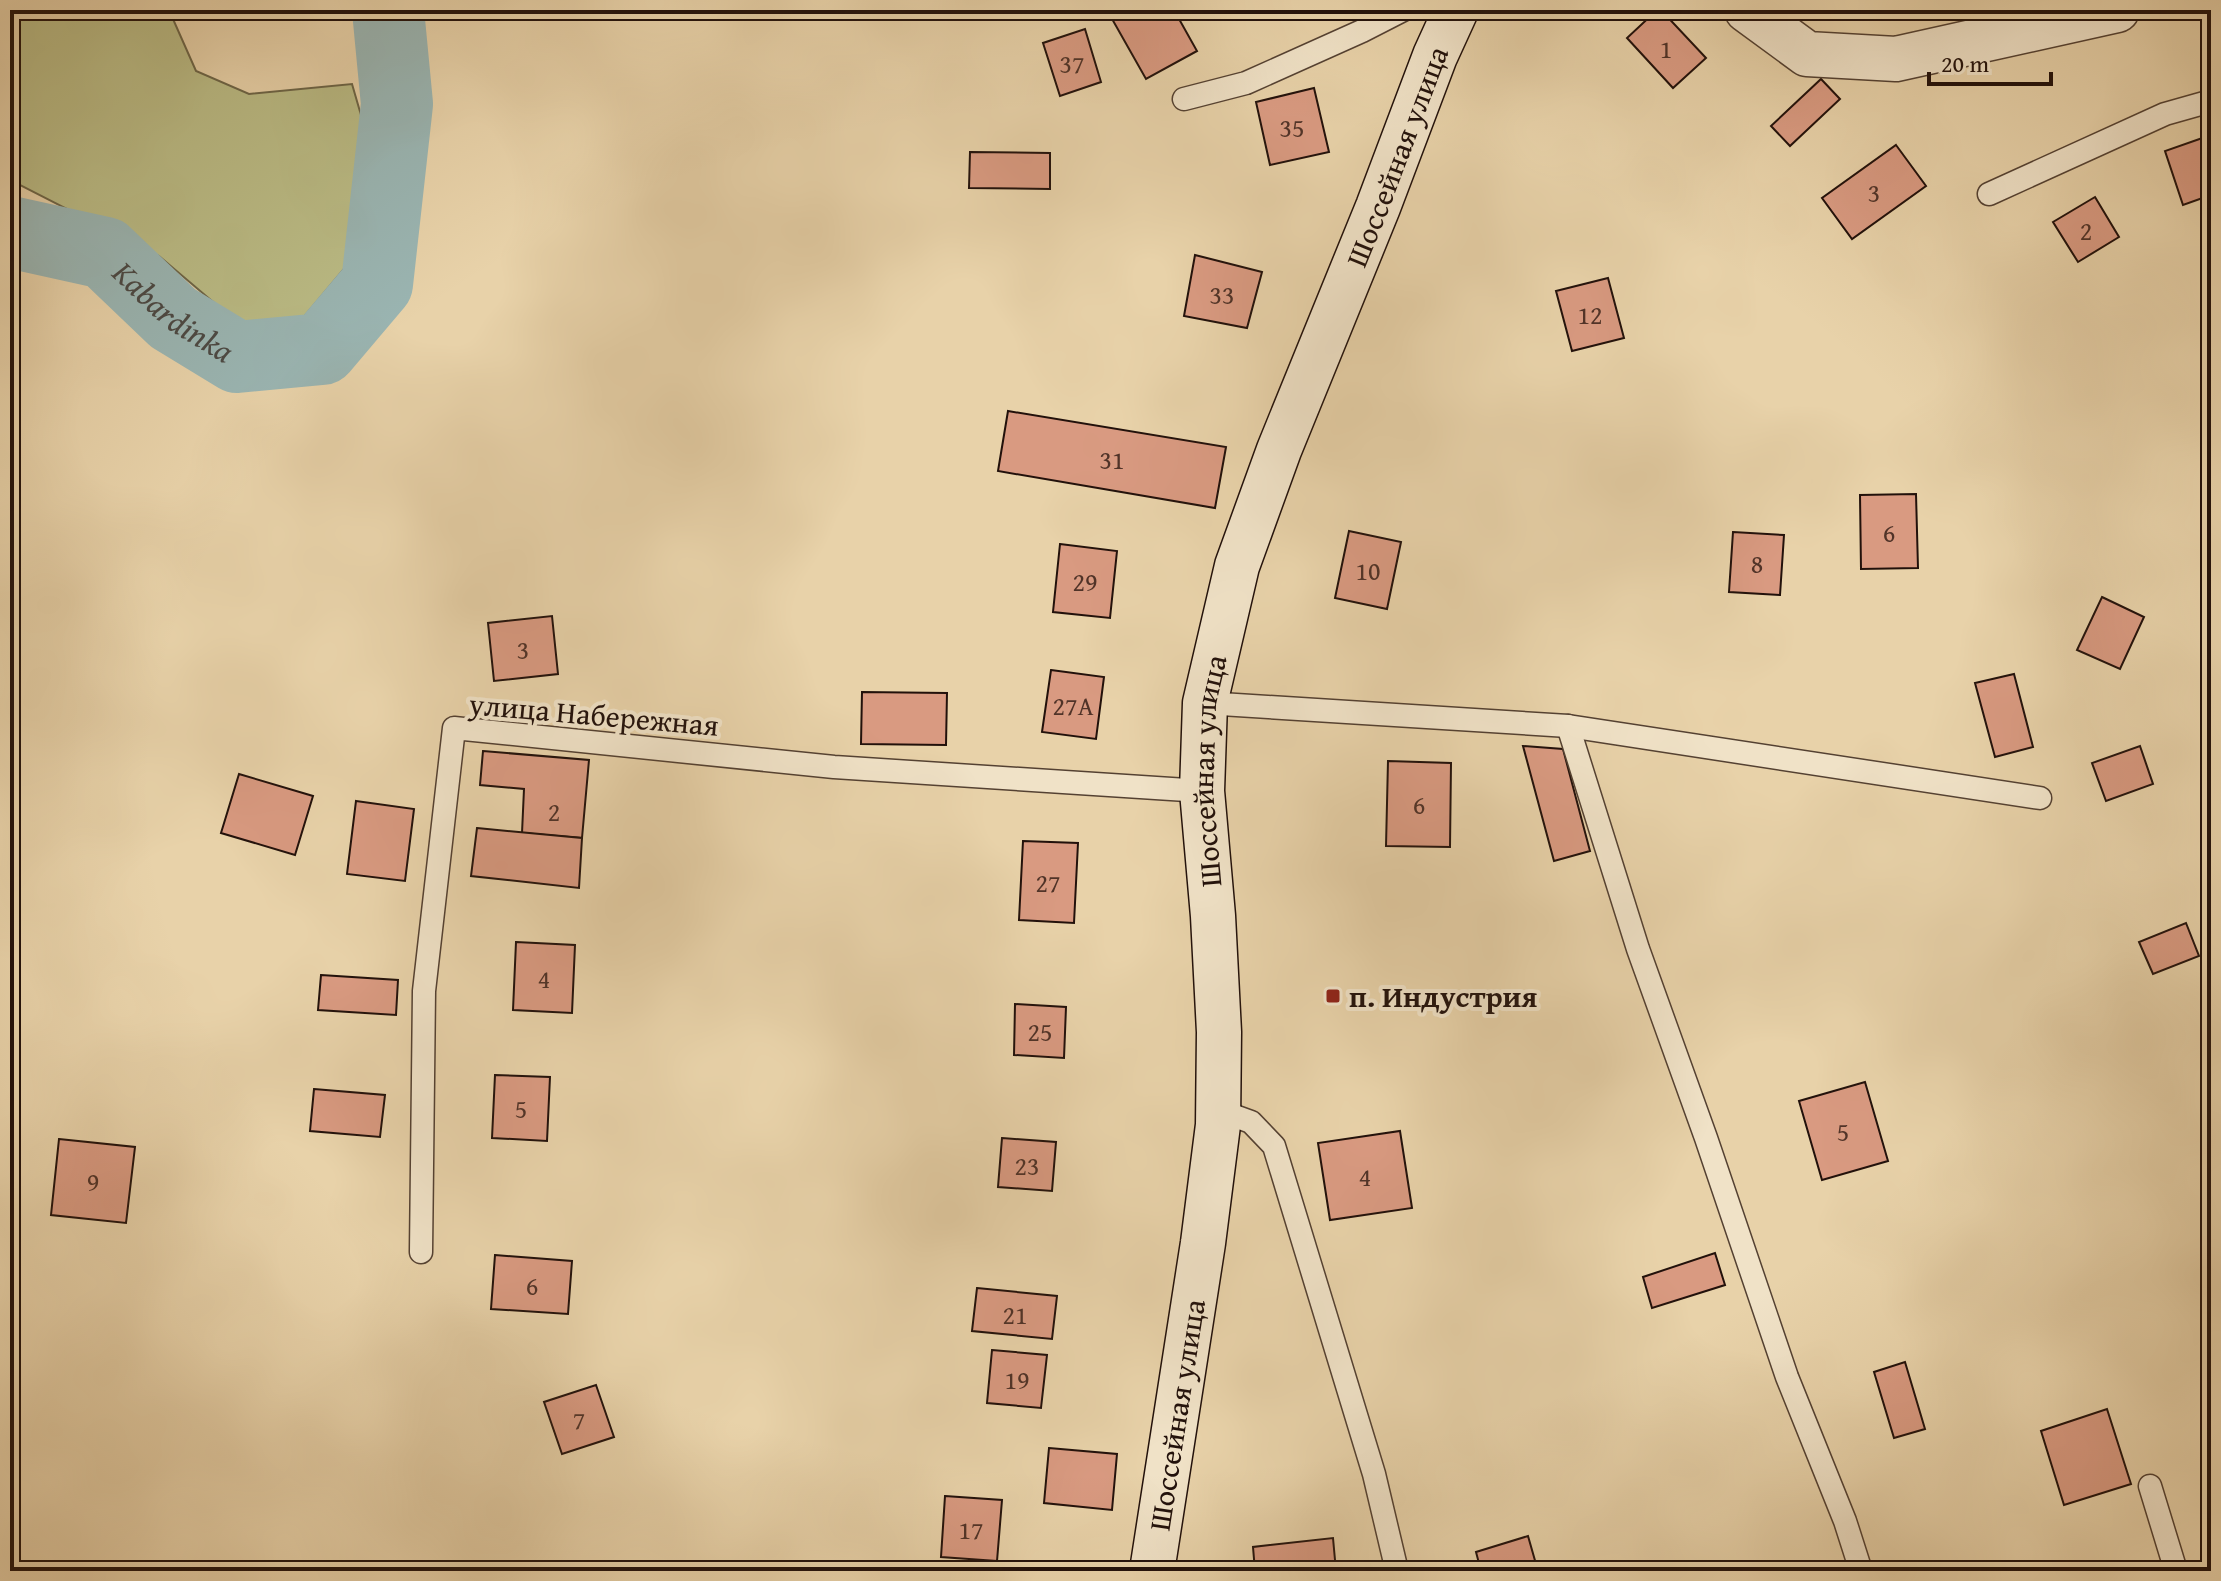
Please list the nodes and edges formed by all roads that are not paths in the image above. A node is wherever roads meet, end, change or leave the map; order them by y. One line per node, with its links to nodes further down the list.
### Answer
1 (1403, 10): 5 (lane, Шоссейная улица)
2 (1456, 10): 8 (street, Шоссейная улица)
3 (1747, 10): 4 (street)
4 (2117, 10)
5 (1184, 99)
6 (2211, 101): 7 (lane)
7 (1989, 194)
8 (1205, 703): 9 (lane); 10 (street, Шоссейная улица)
9 (1568, 726): 11 (lane); 17 (lane)
10 (1202, 791): 12 (street, Шоссейная улица); 13 (lane, улица Набережная)
11 (2040, 798)
12 (1218, 1110): 15 (street, Шоссейная улица); 16 (lane)
13 (421, 1252)
14 (2150, 1486): 18 (lane)
15 (1152, 1571)
16 (1397, 1571)
17 (1861, 1571)
18 (2176, 1571)

